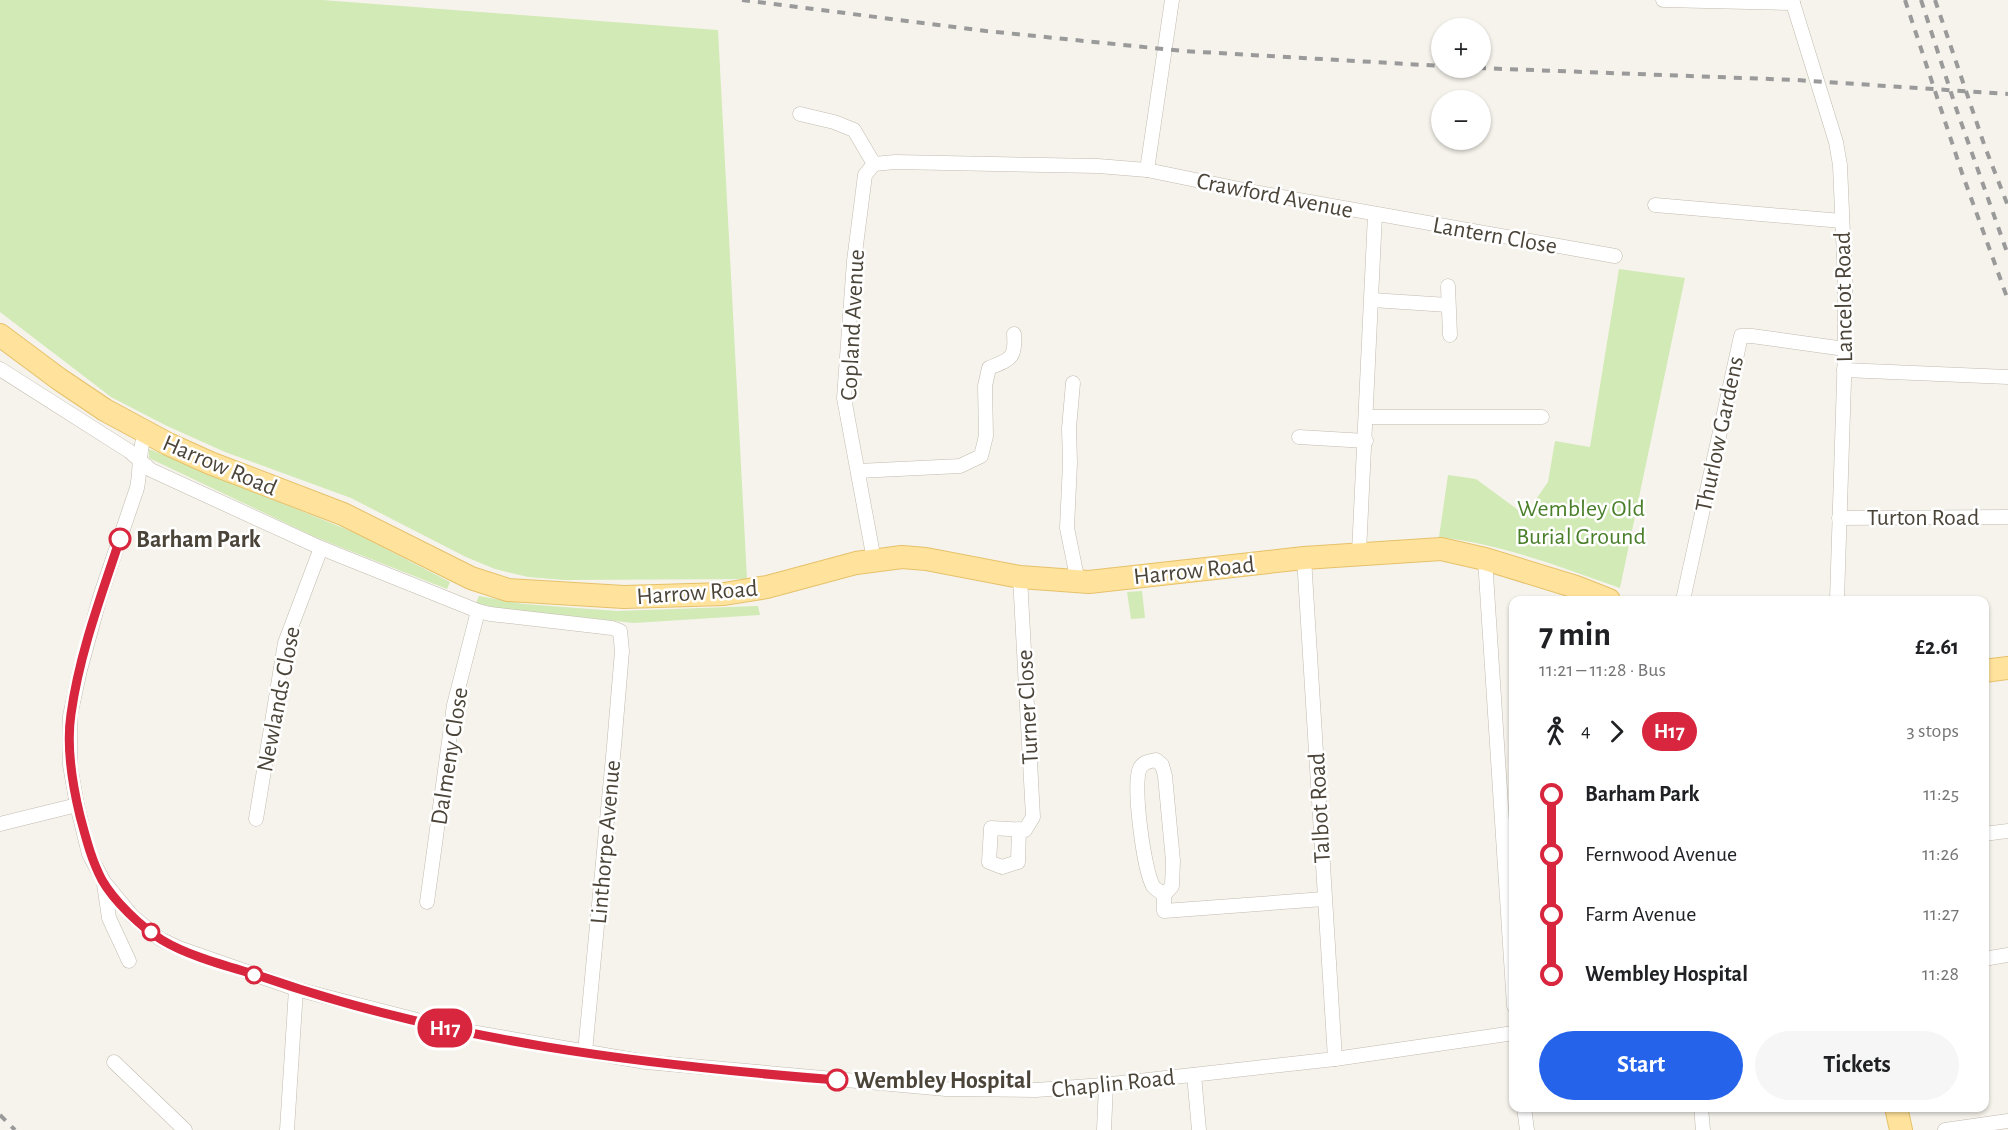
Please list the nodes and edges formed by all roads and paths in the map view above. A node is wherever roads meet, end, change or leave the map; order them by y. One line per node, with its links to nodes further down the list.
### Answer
1 (1173, 0): 6 (street)
2 (1662, 0): 3 (street)
3 (1792, 1): 9 (street, Lancelot Road)
4 (800, 114): 5 (street)
5 (874, 164): 6 (street, Crawford Avenue); 28 (street, Copland Avenue)
6 (1148, 170): 8 (street, Crawford Avenue)
7 (1654, 205): 9 (street)
8 (1375, 214): 10 (street, Lantern Close); 12 (street, Crawford Avenue)
9 (1842, 221): 17 (street, Lancelot Road)
10 (1615, 256)
11 (1448, 286): 13 (street)
12 (1372, 300): 13 (street); 22 (street, Crawford Avenue)
13 (1448, 305): 16 (street)
14 (1014, 334): 28 (street)
15 (0, 335): 24 (main road, Harrow Road)
16 (1450, 335)
17 (1845, 349): 19 (street, Lancelot Road); 39 (street, Thurlow Gardens)
18 (0, 369): 27 (street, Harrow Road)
19 (1844, 370): 20 (street); 30 (street, Lancelot Road)
20 (2008, 377)
21 (1073, 382): 37 (street)
22 (1366, 417): 23 (street); 26 (street, Crawford Avenue)
23 (1542, 417)
24 (145, 433): 27 (street, Chaplin Road); 35 (main road, Harrow Road)
25 (1299, 437): 26 (street)
26 (1366, 441): 32 (street, Crawford Avenue)
27 (139, 460): 31 (street, Harrow Road); 45 (street, Chaplin Road)
28 (858, 471): 35 (street, Copland Avenue)
29 (2008, 517): 30 (street, Turton Road)
30 (1839, 518): 40 (street, Lancelot Road)
31 (321, 548): 41 (street, Harrow Road); 46 (street, Newlands Close)
32 (1359, 553): 33 (main road, Harrow Road); 34 (main road, Harrow Road)
33 (1304, 558): 37 (main road, Harrow Road); 53 (street, Talbot Road)
34 (1485, 559): 38 (main road, Harrow Road); 55 (street)
35 (874, 560): 36 (main road, Harrow Road)
36 (1020, 577): 37 (main road, Harrow Road); 48 (street, Turner Close)
37 (1077, 582)
38 (1599, 596)
39 (1684, 596)
40 (1838, 596)
41 (478, 611): 42 (street, Harrow Road); 54 (street, Dalmeny Close)
42 (620, 631): 61 (street, Linthorpe Avenue)
43 (2008, 668): 44 (main road)
44 (1989, 670)
45 (77, 805): 47 (street); 51 (street, Chaplin Road)
46 (256, 819)
47 (0, 824)
48 (1019, 829)
49 (2008, 831): 50 (street)
50 (1989, 833)
51 (104, 882): 58 (street, Chaplin Road); 59 (street, Chaplin Road)
52 (1164, 895): 52 (street); 53 (street)
53 (1324, 899): 62 (street, Talbot Road)
54 (427, 903)
55 (1509, 929)
56 (2008, 955): 57 (street)
57 (1989, 958)
58 (129, 961)
59 (296, 989): 61 (street, Chaplin Road); 71 (street)
60 (1509, 1034): 62 (street, Chaplin Road)
61 (585, 1052): 65 (street, Chaplin Road)
62 (1335, 1059): 64 (street, Chaplin Road)
63 (114, 1062): 70 (street)
64 (1194, 1075): 65 (street, Chaplin Road); 73 (street)
65 (1107, 1085): 72 (street)
66 (1525, 1112): 74 (street)
67 (1701, 1112): 75 (street)
68 (1897, 1112): 76 (main road)
69 (2008, 1121): 77 (street)
70 (185, 1130)
71 (287, 1130)
72 (1104, 1130)
73 (1199, 1130)
74 (1527, 1130)
75 (1703, 1130)
76 (1900, 1130)
77 (1945, 1130)

